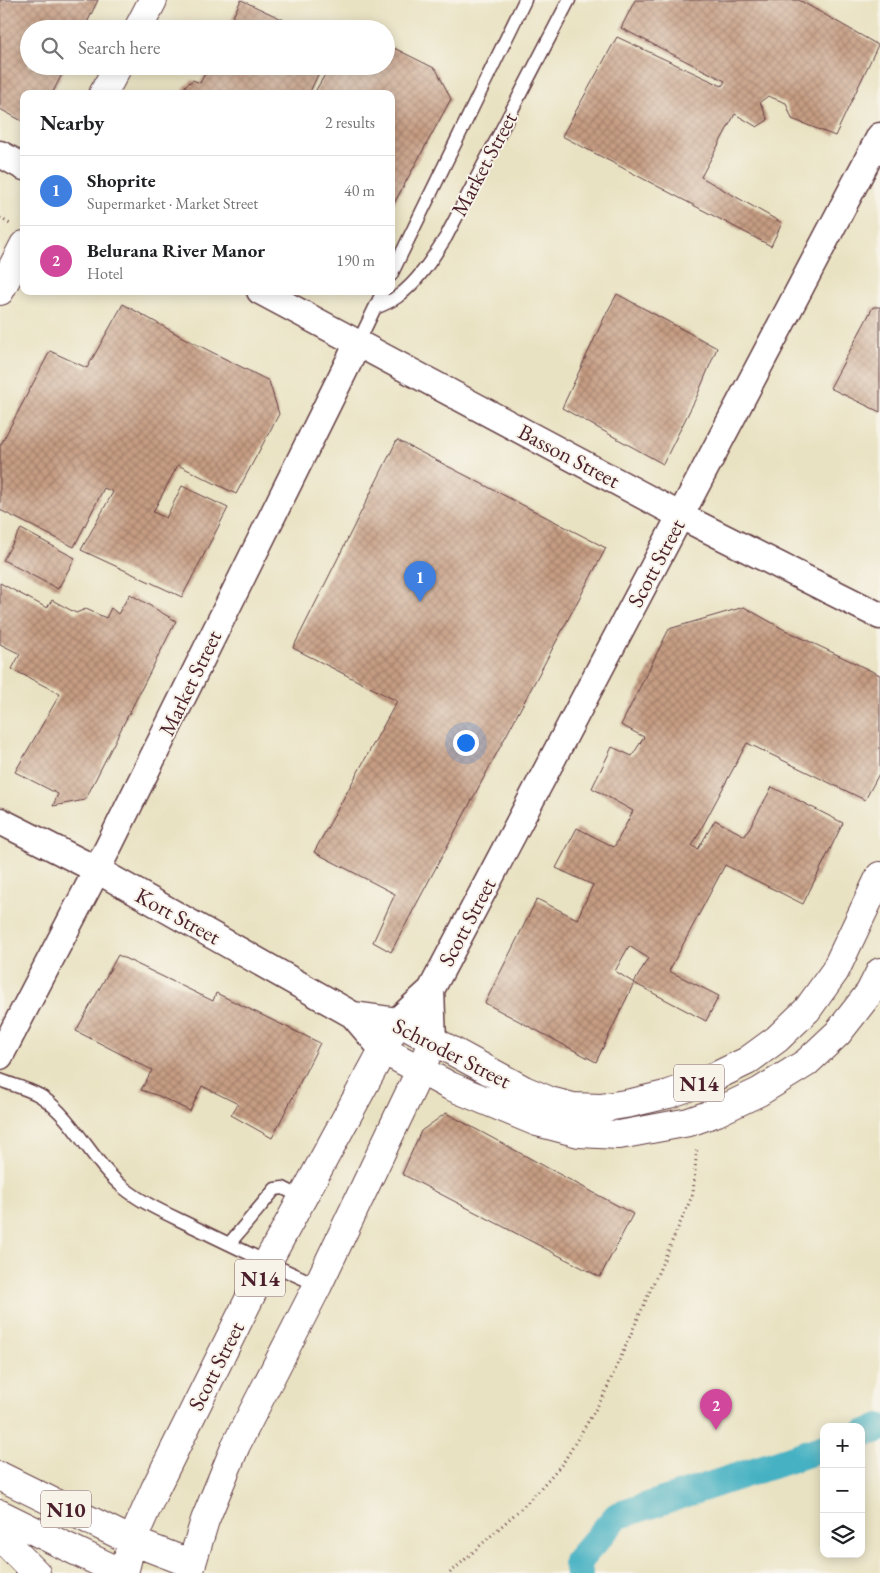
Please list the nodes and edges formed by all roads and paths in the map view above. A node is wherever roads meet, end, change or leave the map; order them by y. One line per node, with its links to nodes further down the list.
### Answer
1 (153, 0): 4 (highway)
2 (526, 0): 11 (lane, Market Street)
3 (569, 0): 15 (lane, Market Street)
4 (143, 20)
5 (113, 75): 6 (highway)
6 (105, 90)
7 (880, 136): 17 (street, Scott Street)
8 (0, 154): 9 (street)
9 (20, 165)
10 (20, 253): 12 (highway)
11 (395, 267)
12 (0, 291)
13 (268, 295): 16 (street, Basson Street)
14 (381, 295): 15 (lane, Market Street)
15 (375, 308): 16 (lane, Market Street)
16 (358, 343): 17 (street, Basson Street); 20 (street, Market Street)
17 (681, 516): 18 (street, Basson Street); 23 (street, Scott Street)
18 (880, 616)
19 (0, 821): 20 (street, Kort Street)
20 (97, 870): 24 (street, Kort Street); 28 (street, Market Street)
21 (880, 876): 26 (highway, Schroder Street / N14)
22 (880, 972): 29 (highway, Schroder Street / N14)
23 (431, 990): 25 (street, Scott Street); 26 (street, Scott Street)
24 (353, 1015): 25 (street, Schroder Street); 27 (street, Schroder Street)
25 (397, 1021): 26 (highway, Schroder Street / N14); 27 (highway, Scott Street / N14)
26 (433, 1040): 29 (highway, Scott Street / N14)
27 (383, 1050): 29 (highway, Schroder Street / N14); 32 (highway, Scott Street / N14)
28 (0, 1056)
29 (420, 1071): 35 (highway, Scott Street / N14)
30 (0, 1080): 33 (lane)
31 (697, 1144): 43 (path)
32 (303, 1198): 33 (lane); 34 (highway, Scott Street / N14)
33 (229, 1244): 34 (lane)
34 (267, 1263): 35 (lane); 39 (highway, Scott Street / N14)
35 (318, 1284): 40 (highway, Scott Street / N14)
36 (0, 1476): 39 (highway, N10)
37 (0, 1514): 42 (highway, N10)
38 (0, 1537): 41 (highway)
39 (132, 1541): 40 (highway, N10); 42 (highway, Scott Street / N10)
40 (190, 1569)
41 (36, 1573)
42 (123, 1573)
43 (450, 1573)

